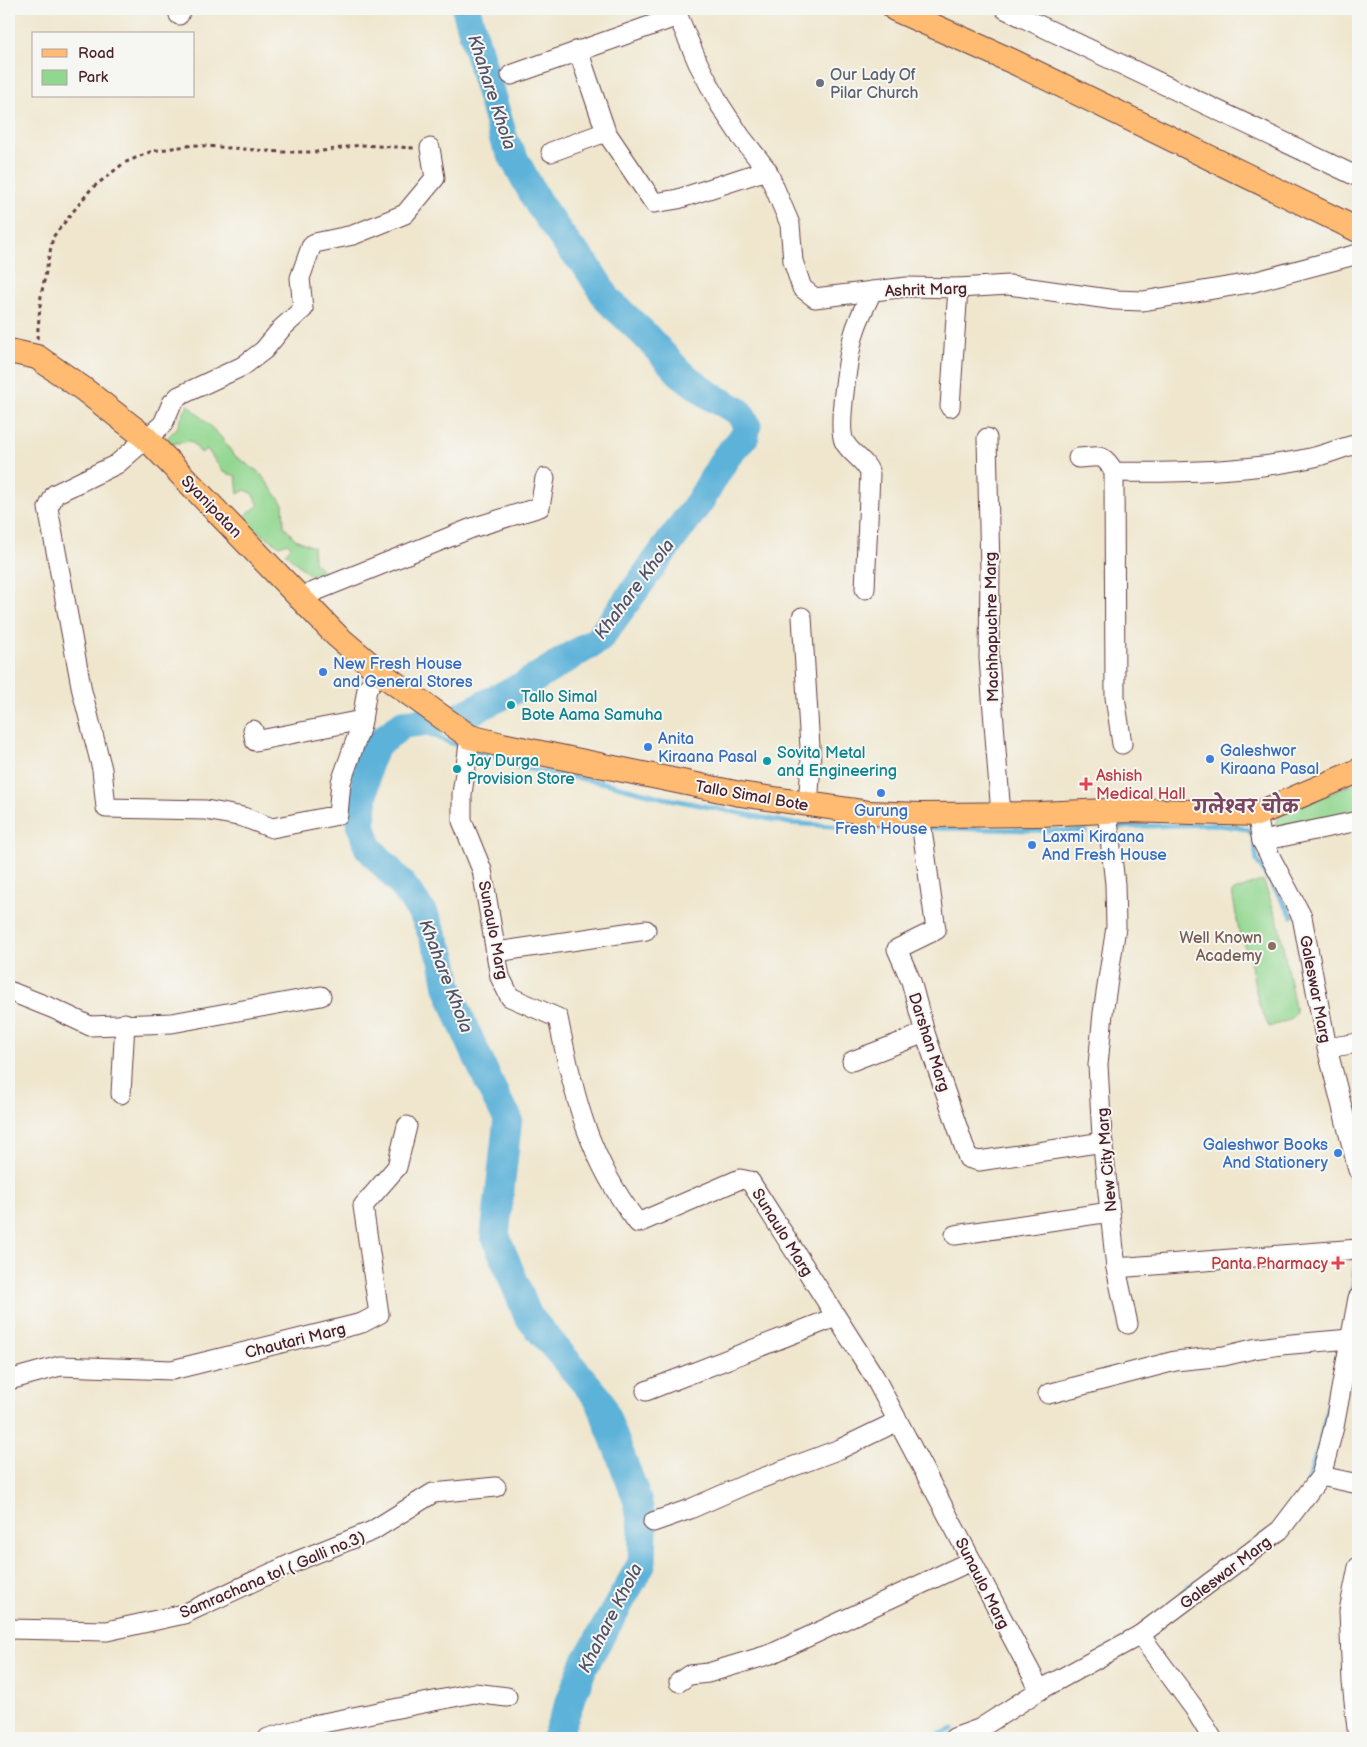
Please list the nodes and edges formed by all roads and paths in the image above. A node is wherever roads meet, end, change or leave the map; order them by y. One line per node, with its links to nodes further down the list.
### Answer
1 (895, 9): 11 (main road)
2 (1005, 9): 10 (street)
3 (676, 12): 4 (street); 9 (street, Ashrit Marg)
4 (578, 50): 5 (street); 6 (street)
5 (511, 74)
6 (606, 132): 8 (street); 9 (street)
7 (430, 148): 16 (path); 18 (street)
8 (551, 152)
9 (767, 170): 14 (street, Ashrit Marg)
10 (1358, 177)
11 (1358, 230)
12 (1358, 254): 13 (street, Ashrit Marg)
13 (958, 288): 14 (street, Ashrit Marg); 17 (street)
14 (872, 291): 24 (street)
15 (9, 351): 16 (main road, Syanipatan)
16 (37, 357): 18 (main road, Syanipatan)
17 (950, 407)
18 (146, 438): 25 (main road, Syanipatan); 29 (street)
19 (987, 438): 38 (street, Machhapuchre Marg)
20 (1358, 444): 22 (street)
21 (1078, 458): 22 (street)
22 (1114, 472): 32 (street)
23 (545, 478): 25 (street)
24 (865, 590)
25 (301, 597): 27 (main road, Syanipatan)
26 (802, 617): 34 (street)
27 (378, 672): 28 (main road, Syanipatan); 29 (street)
28 (398, 687): 31 (main road, Tallo Simal Bote)
29 (362, 720): 30 (street)
30 (253, 730)
31 (464, 732): 34 (main road, Tallo Simal Bote); 42 (street, Sunaulo Marg)
32 (1122, 744)
33 (1358, 771): 36 (main road, Tallo Simal Bote)
34 (808, 805): 37 (main road, Tallo Simal Bote)
35 (1107, 811): 36 (main road, Tallo Simal Bote); 38 (main road, Tallo Simal Bote); 52 (street, New City Marg)
36 (1257, 814): 40 (street, Galeswar Marg)
37 (920, 815): 38 (main road, Tallo Simal Bote); 46 (street, Darshan Marg)
38 (1001, 815)
39 (1358, 821): 40 (street)
40 (1262, 841): 48 (street, Galeswar Marg)
41 (646, 930): 42 (street)
42 (496, 952): 59 (street, Sunaulo Marg)
43 (9, 991): 45 (street)
44 (321, 996): 45 (street)
45 (125, 1023): 50 (street)
46 (925, 1033): 49 (street); 52 (street, Darshan Marg)
47 (1358, 1043): 48 (street)
48 (1326, 1048): 53 (street, Galeswar Marg)
49 (852, 1061)
50 (121, 1094)
51 (407, 1126): 62 (street, Chautari Marg)
52 (1103, 1142): 54 (street, New City Marg)
53 (1358, 1170)
54 (1110, 1212): 55 (street); 57 (street, New City Marg)
55 (955, 1235)
56 (1358, 1249): 57 (street)
57 (1116, 1268): 60 (street, New City Marg)
58 (1358, 1298): 61 (street, Galeswar Marg)
59 (836, 1317): 63 (street); 65 (street, Sunaulo Marg)
60 (1128, 1324)
61 (1354, 1334): 64 (street); 66 (street, Galeswar Marg)
62 (9, 1380)
63 (646, 1391)
64 (1048, 1394)
65 (898, 1421): 69 (street); 70 (street, Sunaulo Marg)
66 (1321, 1476): 67 (street); 73 (street, Galeswar Marg)
67 (1358, 1484)
68 (496, 1487): 72 (street, Samrachana tol ( Galli no.3))
69 (653, 1522)
70 (971, 1561): 74 (street); 75 (street, Sunaulo Marg)
71 (1358, 1567): 80 (street)
72 (9, 1630)
73 (1140, 1635): 75 (street, Galeswar Marg); 79 (street)
74 (679, 1682)
75 (1040, 1690): 78 (street, Galeswar Marg)
76 (506, 1697): 77 (street)
77 (268, 1738)
78 (954, 1738)
79 (1212, 1738)
80 (1358, 1738)

